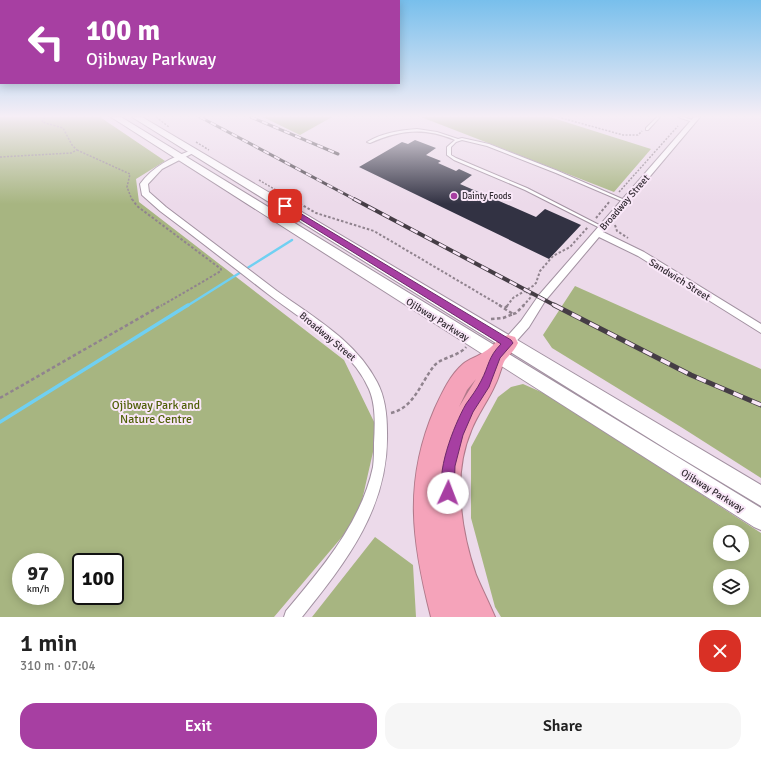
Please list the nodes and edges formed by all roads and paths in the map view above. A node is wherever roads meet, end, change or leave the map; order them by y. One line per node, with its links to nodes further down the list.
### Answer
1 (74, 146): 8 (path)
2 (161, 146): 11 (main road, Ojibway Parkway)
3 (184, 146): 9 (main road, Ojibway Parkway)
4 (450, 146): 14 (lane)
5 (490, 146): 12 (lane)
6 (666, 146): 12 (path)
7 (670, 146): 13 (street, Broadway Street)
8 (78, 150): 10 (path); 21 (path)
9 (194, 152): 11 (street, Broadway Street); 20 (main road, Ojibway Parkway)
10 (0, 157)
11 (179, 157): 20 (main road, Ojibway Parkway); 24 (street, Broadway Street)
12 (615, 197): 13 (lane); 14 (path)
13 (625, 201): 15 (street, Broadway Street)
14 (591, 223): 15 (lane); 16 (path)
15 (599, 231): 19 (street, Sandwich Street); 20 (street, Broadway Street)
16 (524, 291): 17 (path); 18 (path)
17 (505, 308)
18 (513, 314)
19 (761, 329)
20 (502, 349): 22 (main road, Ojibway Parkway); 23 (main road, Ojibway Parkway); 25 (highway); 26 (highway)
21 (0, 398)
22 (761, 496)
23 (761, 520)
24 (292, 617)
25 (447, 617)
26 (479, 617)

